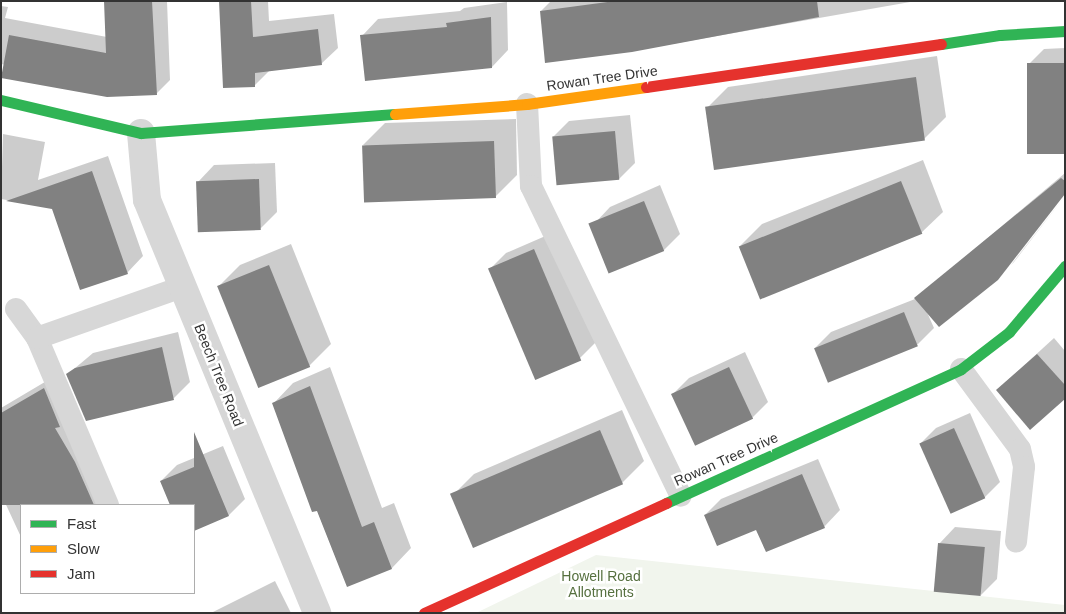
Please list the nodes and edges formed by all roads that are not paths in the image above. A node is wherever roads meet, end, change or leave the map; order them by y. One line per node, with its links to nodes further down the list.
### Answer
1 (1065, 31): 3 (street, Rowan Tree Drive)
2 (1, 100): 4 (street, Rowan Tree Drive)
3 (527, 104): 4 (street, Rowan Tree Drive); 10 (lane)
4 (141, 133): 6 (street, Beech Tree Road)
5 (1065, 266): 9 (street, Rowan Tree Drive)
6 (182, 287): 8 (lane); 13 (street, Beech Tree Road)
7 (16, 309): 8 (lane)
8 (37, 338): 11 (lane)
9 (961, 369): 10 (street, Rowan Tree Drive); 12 (lane)
10 (681, 496): 14 (street, Rowan Tree Drive)
11 (108, 504)
12 (1016, 542)
13 (317, 613)
14 (424, 613)

